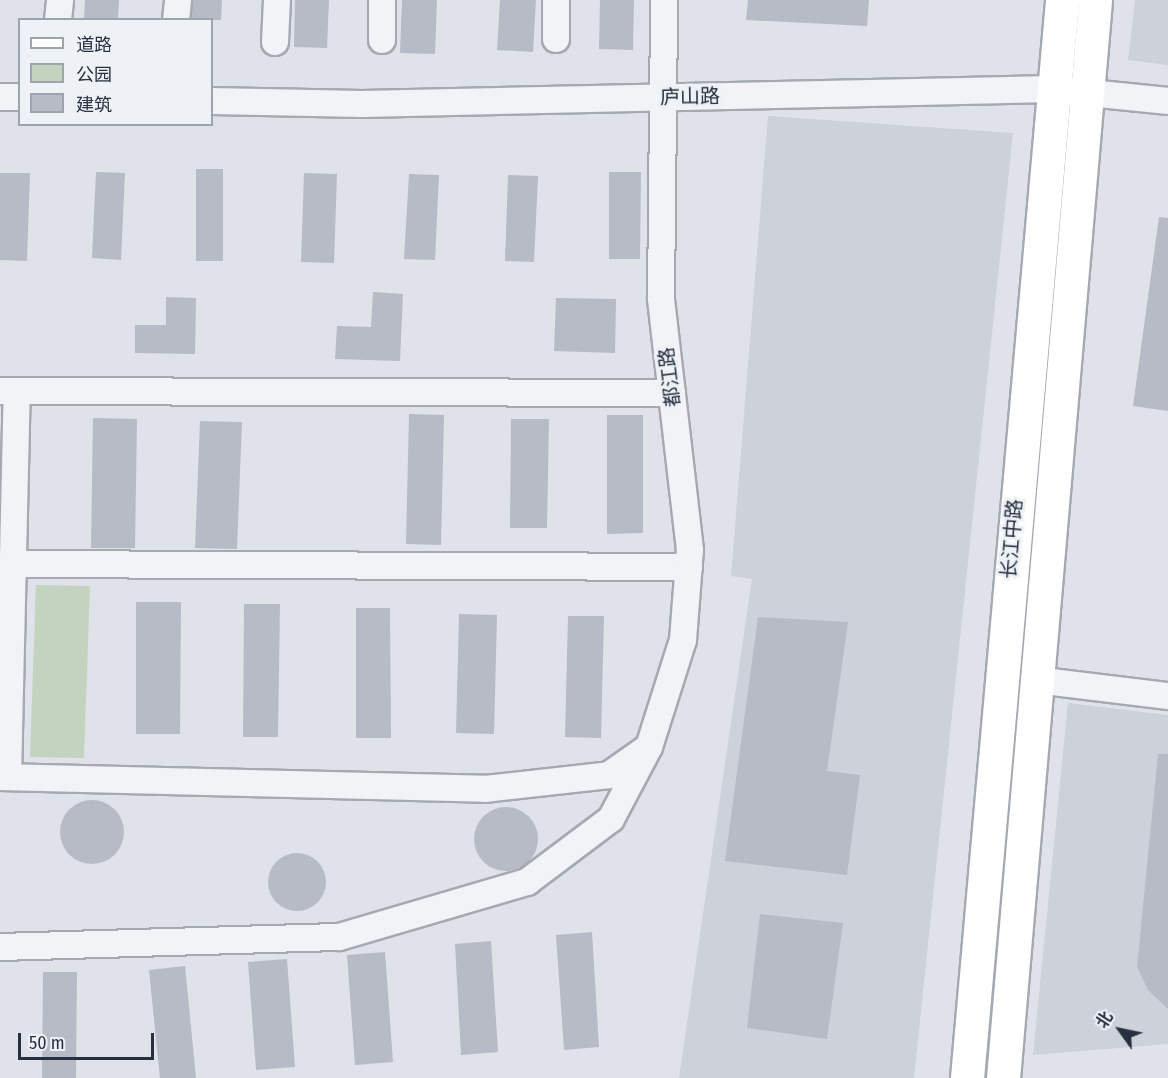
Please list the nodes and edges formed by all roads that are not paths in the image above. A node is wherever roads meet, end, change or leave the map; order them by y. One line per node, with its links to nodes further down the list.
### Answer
1 (60, 0): 9 (street)
2 (177, 0): 10 (street)
3 (277, 0): 13 (street)
4 (382, 0): 12 (street)
5 (556, 0): 11 (street)
6 (664, 0): 18 (street, 都江路)
7 (1062, 0): 14 (main road, 长江中路)
8 (1095, 0): 15 (main road, 长江中路)
9 (58, 18)
10 (176, 18)
11 (556, 39)
12 (382, 40)
13 (275, 42)
14 (1050, 89): 15 (street, 庐山路); 18 (street, 庐山路); 30 (main road, 长江中路)
15 (1083, 92): 20 (street, 庐山路); 25 (main road, 长江中路)
16 (0, 97): 17 (street)
17 (18, 97)
18 (664, 98): 19 (street, 庐山路); 22 (street, 都江路)
19 (213, 101)
20 (1168, 101)
21 (8, 392): 22 (street); 23 (street)
22 (672, 393): 24 (street, 都江路)
23 (13, 564): 24 (street); 28 (street)
24 (689, 567): 27 (street, 都江路)
25 (1035, 680): 26 (street); 31 (main road, 长江中路)
26 (1168, 696)
27 (649, 747): 28 (street); 29 (street, 都江路)
28 (4, 777)
29 (0, 947)
30 (967, 1078)
31 (1003, 1078)

